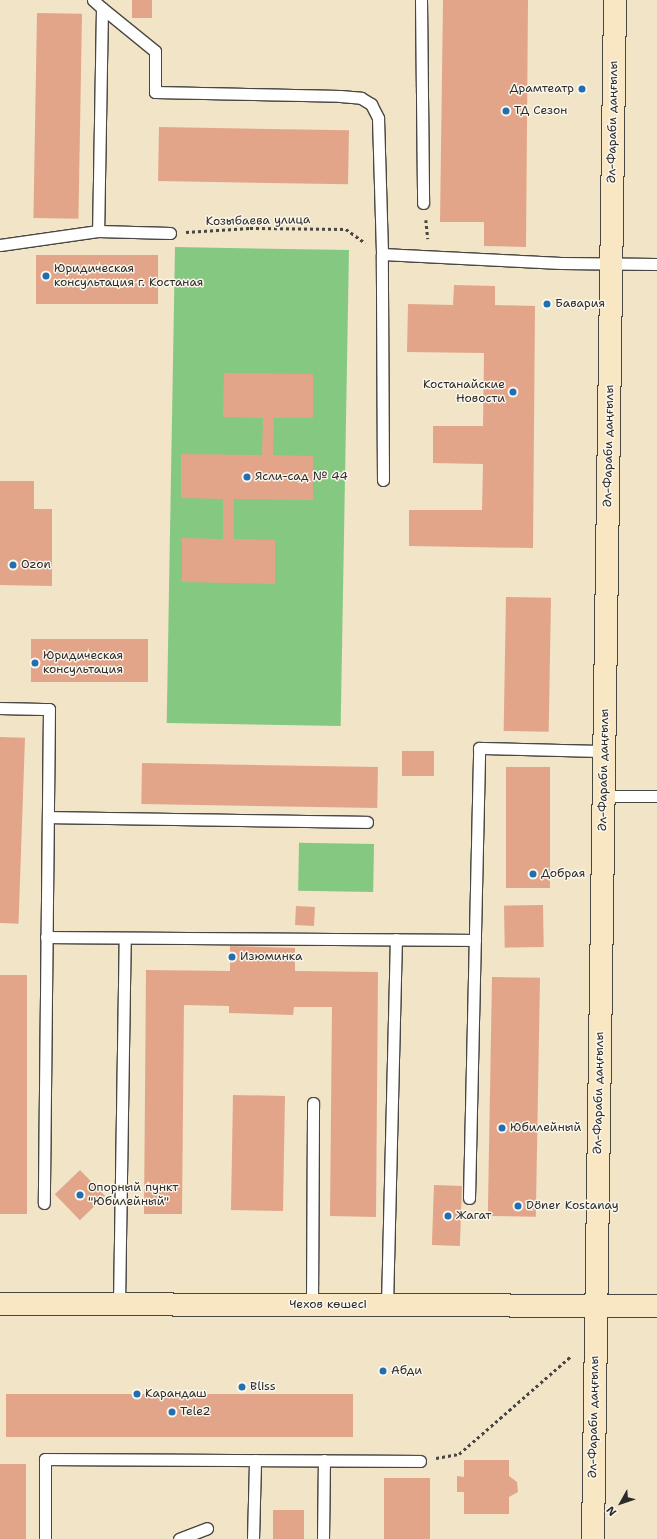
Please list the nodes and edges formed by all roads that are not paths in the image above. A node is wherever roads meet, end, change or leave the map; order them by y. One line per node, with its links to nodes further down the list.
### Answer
1 (93, 0): 4 (lane)
2 (421, 0): 5 (lane)
3 (615, 0): 10 (main road, Әл-Фараби даңғылы)
4 (102, 8): 6 (lane); 9 (lane)
5 (423, 202)
6 (98, 231): 7 (lane); 8 (lane)
7 (170, 234)
8 (0, 246)
9 (382, 254): 10 (lane); 12 (lane)
10 (611, 264): 11 (lane); 14 (main road, Әл-Фараби даңғылы)
11 (657, 264)
12 (383, 480)
13 (0, 708): 17 (lane)
14 (604, 751): 15 (main road, Әл-Фараби даңғылы); 22 (lane)
15 (604, 796): 16 (lane); 30 (main road, Әл-Фараби даңғылы)
16 (657, 796)
17 (48, 817): 18 (lane); 19 (lane)
18 (367, 822)
19 (46, 937): 20 (lane); 25 (lane)
20 (125, 938): 21 (lane); 27 (lane)
21 (396, 939): 22 (lane); 29 (lane)
22 (475, 940): 24 (lane)
23 (313, 1103): 28 (lane)
24 (469, 1198)
25 (44, 1203)
26 (0, 1304): 27 (main road, Чехов көшесі)
27 (119, 1304): 28 (main road, Чехов көшесі)
28 (312, 1305): 29 (main road, Чехов көшесі)
29 (387, 1305): 30 (main road, Чехов көшесі)
30 (595, 1306): 31 (main road, Чехов көшесі); 40 (main road, Әл-Фараби даңғылы)
31 (657, 1306)
32 (255, 1460): 33 (lane); 36 (lane); 38 (lane)
33 (324, 1460): 34 (lane); 39 (lane)
34 (420, 1461)
35 (207, 1528): 37 (lane)
36 (45, 1539)
37 (179, 1539)
38 (253, 1539)
39 (323, 1539)
40 (593, 1539)

